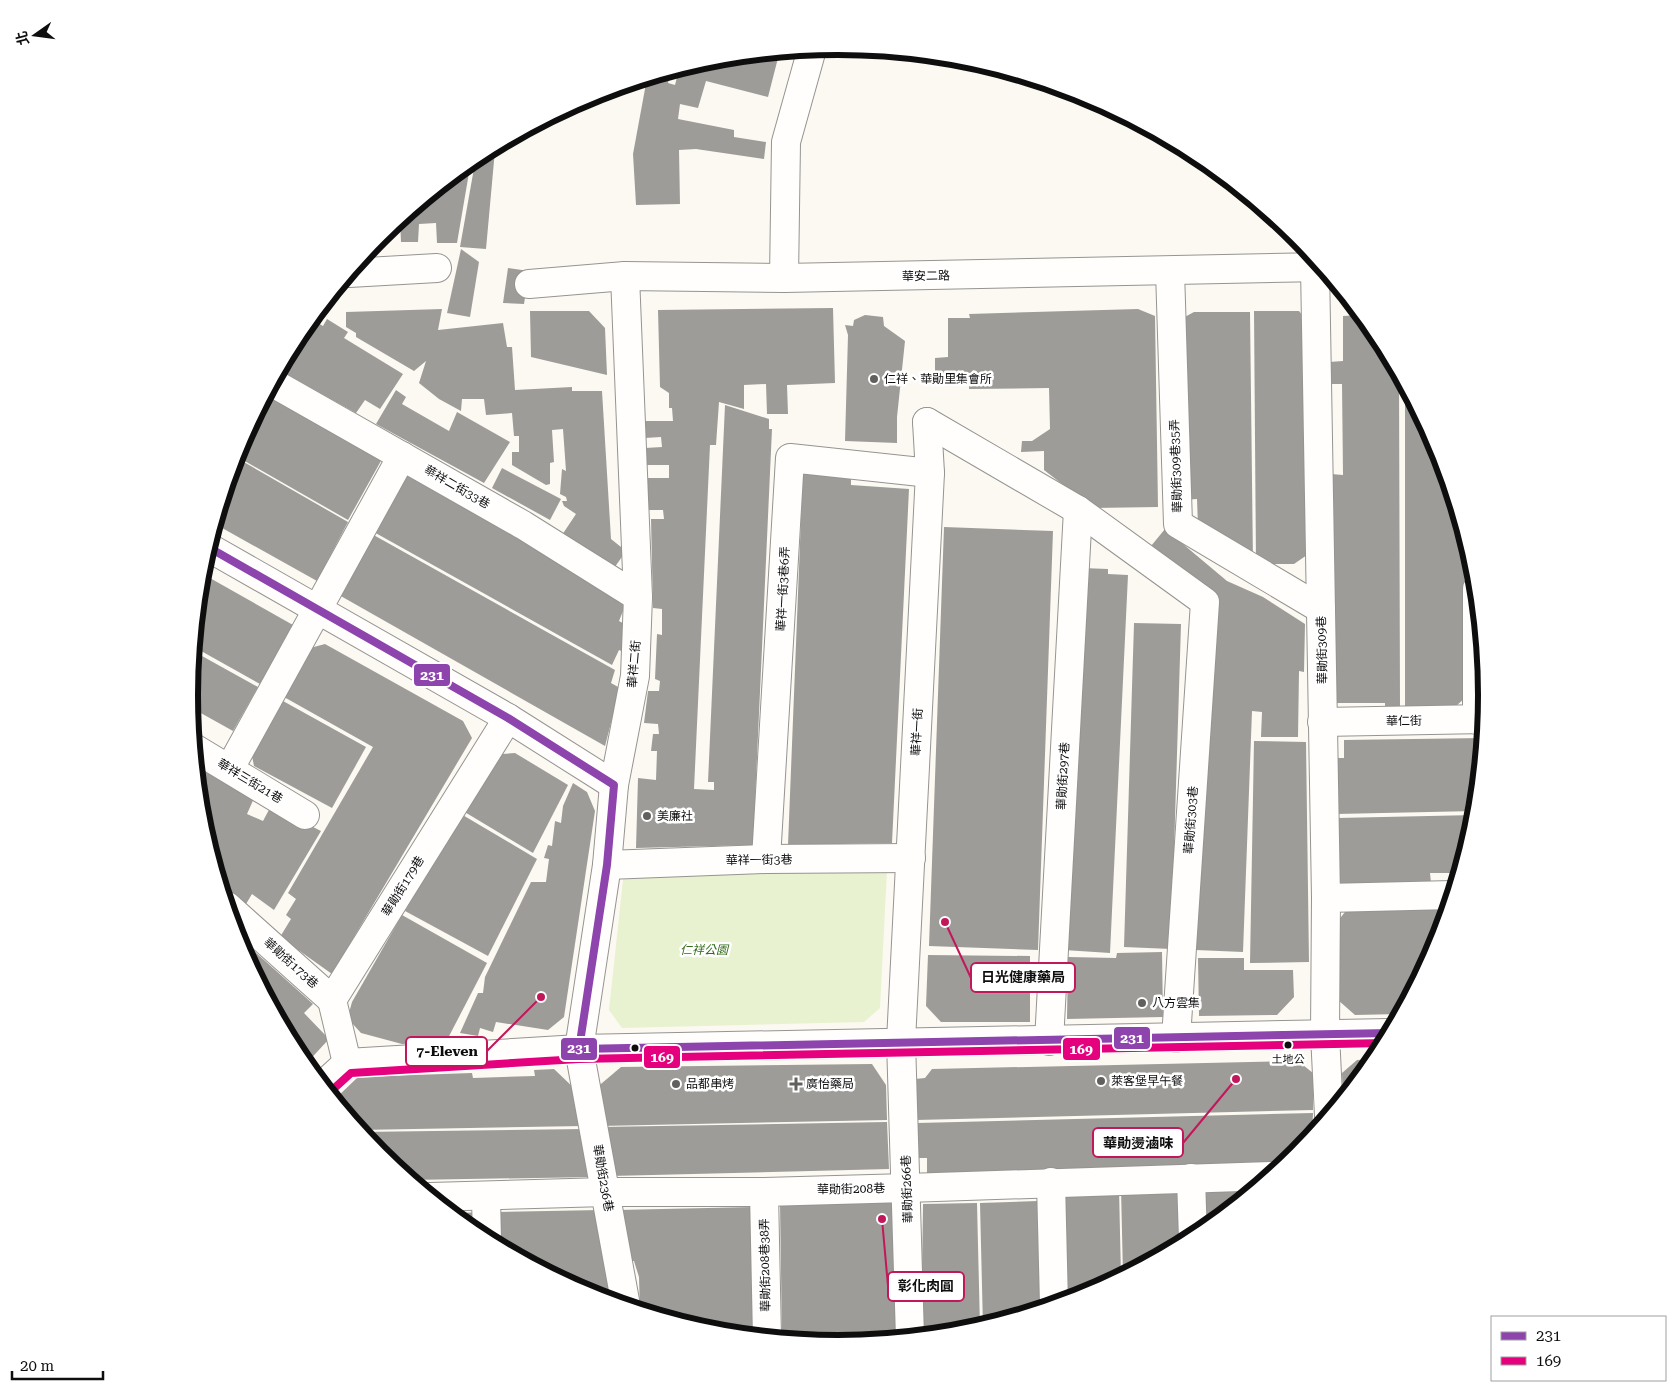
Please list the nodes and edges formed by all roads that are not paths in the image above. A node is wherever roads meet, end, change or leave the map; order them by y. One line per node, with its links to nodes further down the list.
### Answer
1 (810, 56): 8 (street)
2 (1314, 267): 4 (street, 華安二路)
3 (437, 268): 6 (street)
4 (1170, 271): 8 (street, 華安二路); 17 (street, 華勛街309巷35弄)
5 (1319, 272): 17 (street, 華勛街309巷)
6 (356, 273)
7 (625, 276): 8 (street, 華安二路); 9 (street, 華安二路); 15 (street, 華祥二街)
8 (784, 278)
9 (530, 284)
10 (278, 386): 11 (street, 華祥二街33巷)
11 (402, 456): 15 (street, 華祥二街33巷); 16 (street)
12 (930, 473): 13 (street, 華祥一街); 25 (street, 華祥一街); 26 (street, 華祥一街3巷6弄)
13 (1078, 510): 34 (street, 華勛街303巷); 36 (street, 華勛街297巷)
14 (214, 551): 16 (street)
15 (638, 597): 23 (street, 華祥二街)
16 (319, 609): 18 (street); 22 (street)
17 (1321, 609): 20 (street, 華勛街309巷)
18 (508, 718): 23 (street); 31 (street, 華勛街179巷)
19 (1477, 720): 20 (street, 華仁街)
20 (1322, 722): 29 (street, 華勛街309巷)
21 (200, 752): 22 (street, 華祥三街21巷)
22 (230, 768): 24 (street, 華祥三街21巷)
23 (614, 785): 27 (street, 華祥二街)
24 (305, 815)
25 (912, 858): 26 (street, 華祥一街3巷); 35 (street, 華祥一街)
26 (766, 859): 27 (street, 華祥一街3巷)
27 (607, 865): 37 (street, 華祥二街)
28 (1447, 895): 29 (street)
29 (1326, 898): 33 (street, 華勛街309巷)
30 (236, 914): 31 (street, 華勛街173巷)
31 (332, 1000): 38 (street)
32 (1382, 1033): 33 (street)
33 (1325, 1034): 34 (street); 40 (street, 華勛街309巷)
34 (1176, 1038): 36 (street)
35 (901, 1041): 36 (street); 37 (street); 44 (street, 華勛街266巷)
36 (1049, 1041)
37 (579, 1049): 38 (street); 45 (street, 華勛街236巷)
38 (347, 1063): 39 (street)
39 (327, 1081)
40 (1329, 1107)
41 (1261, 1176): 42 (street, 華勛街208巷)
42 (1191, 1178): 43 (street, 華勛街208巷); 49 (street)
43 (1051, 1182): 44 (street, 華勛街208巷); 51 (street)
44 (907, 1188): 46 (street, 華勛街208巷); 54 (street, 華勛街266巷)
45 (606, 1192): 46 (street, 華勛街208巷); 48 (street, 華勛街208巷); 52 (street, 華勛街236巷)
46 (764, 1192): 53 (street, 華勛街208巷38弄)
47 (440, 1197): 48 (street, 華勛街208巷)
48 (486, 1197): 50 (street)
49 (1193, 1229)
50 (487, 1231)
51 (1054, 1298)
52 (625, 1299)
53 (767, 1332)
54 (910, 1332)

